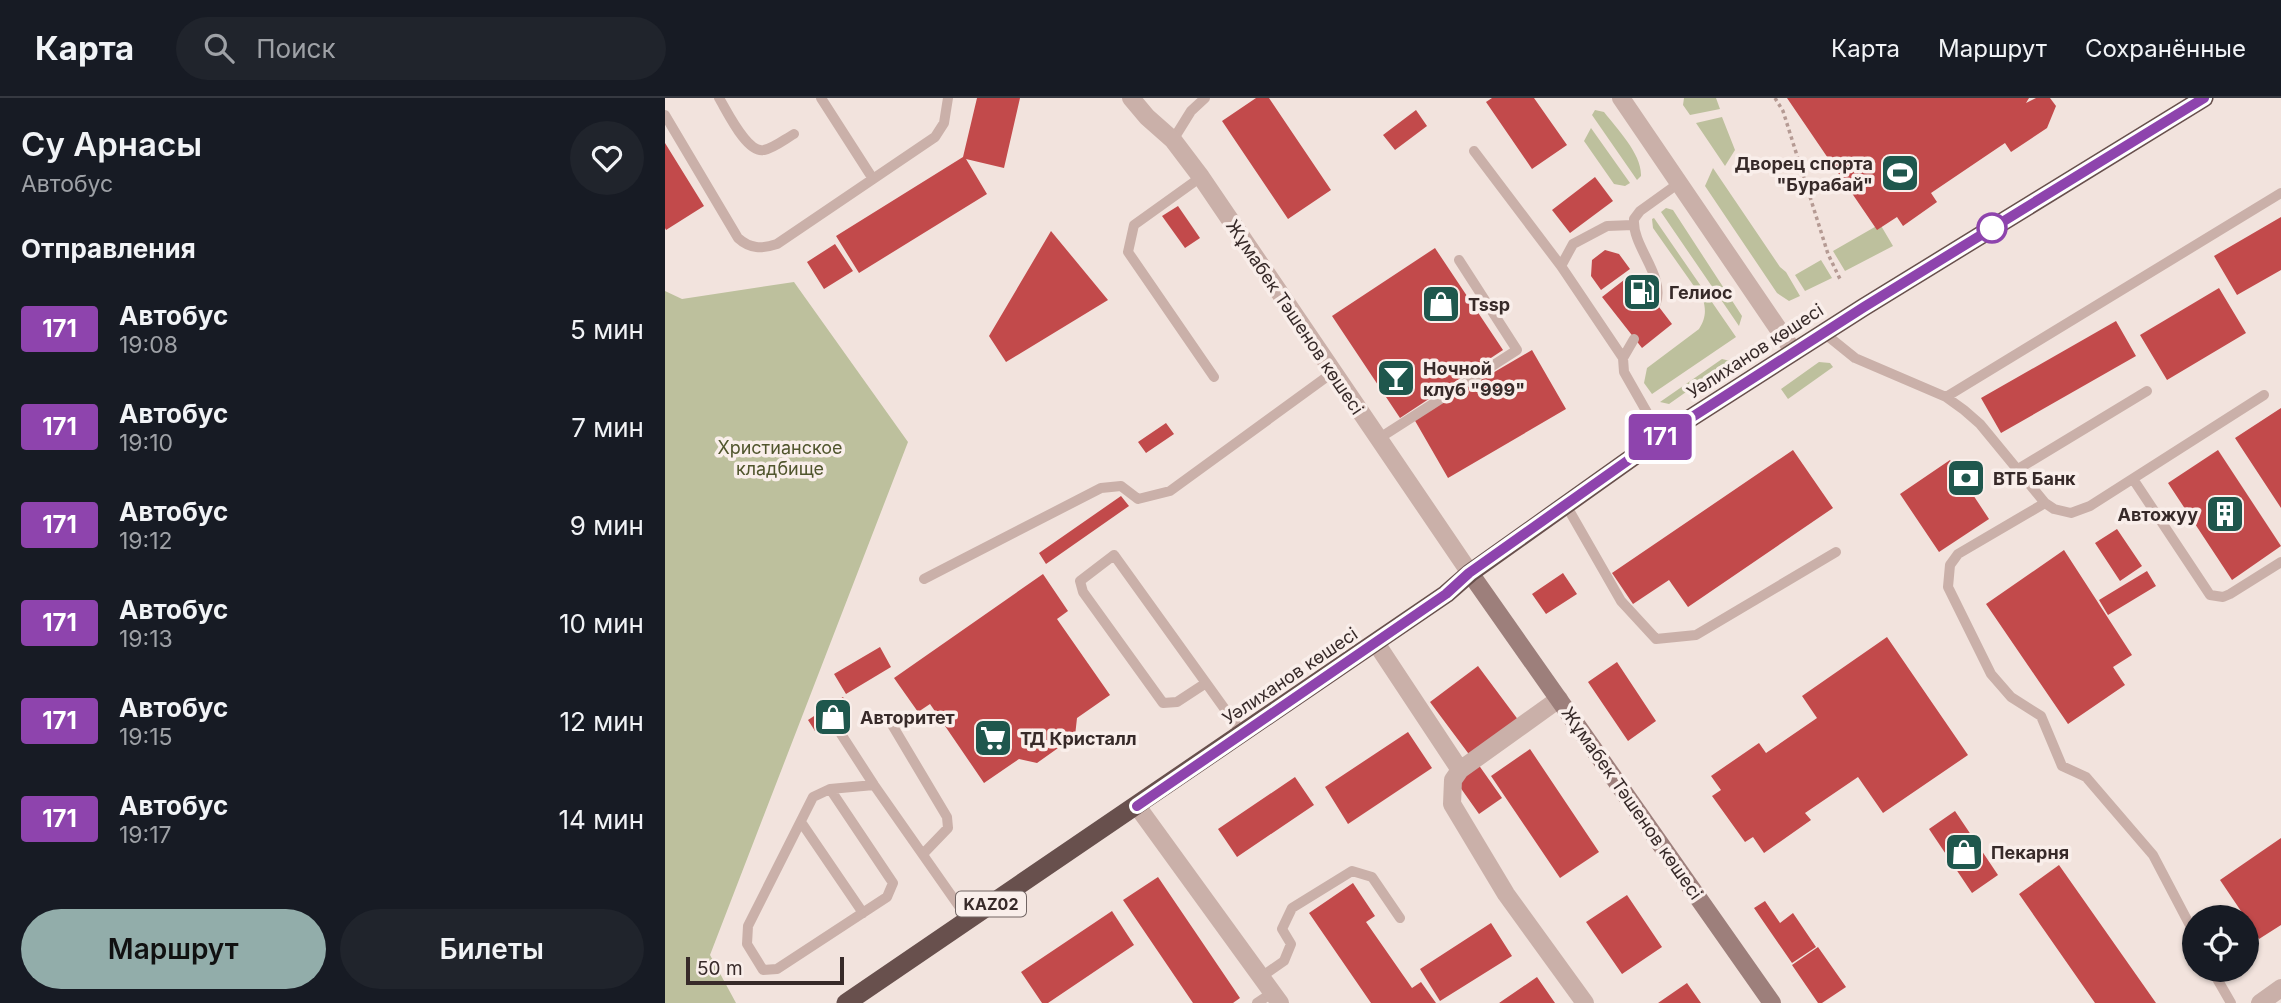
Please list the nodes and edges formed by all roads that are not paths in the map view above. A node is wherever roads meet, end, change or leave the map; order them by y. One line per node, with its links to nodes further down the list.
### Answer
1 (719, 98): 9 (lane)
2 (821, 98): 13 (lane)
3 (948, 98): 13 (lane)
4 (1131, 98): 10 (street, Жұмабек Тәшенов көшесі)
5 (1205, 98): 10 (lane)
6 (1621, 98): 14 (street)
7 (2204, 98): 20 (highway, Уәлиханов көшесі / KАZ02)
8 (665, 116): 13 (lane)
9 (793, 134)
10 (1173, 140): 12 (street, Жұмабек Тәшенов көшесі)
11 (1474, 151): 18 (lane)
12 (1201, 177): 24 (street, Жұмабек Тәшенов көшесі); 25 (lane)
13 (873, 179)
14 (1679, 183): 16 (lane); 22 (street)
15 (2281, 193): 28 (lane)
16 (1633, 225): 18 (lane); 19 (lane)
17 (1459, 260): 30 (lane)
18 (1561, 266): 23 (lane)
19 (1656, 303)
20 (1824, 332): 22 (highway, Уәлиханов көшесі / KАZ02); 28 (lane)
21 (1634, 339): 23 (lane)
22 (1794, 352): 29 (highway, Уәлиханов көшесі / KАZ02)
23 (1623, 358): 29 (lane)
24 (1332, 373): 30 (street, Жұмабек Тәшенов көшесі); 38 (lane)
25 (1214, 377)
26 (2147, 391): 31 (lane)
27 (2264, 395): 32 (lane)
28 (1946, 397): 31 (lane)
29 (1661, 437): 34 (highway, Уәлиханов көшесі / KАZ02)
30 (1378, 439): 37 (street, Жұмабек Тәшенов көшесі)
31 (2018, 468): 33 (lane)
32 (2133, 479): 33 (lane); 36 (lane)
33 (2045, 503): 51 (lane)
34 (1566, 505): 35 (lane); 37 (highway, Уәлиханов көшесі / KАZ02)
35 (1836, 552)
36 (2281, 562)
37 (1469, 573): 39 (highway, Уәлиханов көшесі / KАZ02); 41 (main road, Жұмабек Тәшенов көшесі); 43 (highway, KАZ02)
38 (924, 579)
39 (1376, 643): 45 (street); 48 (highway, Уәлиханов көшесі / KАZ02)
40 (1206, 682): 40 (lane); 43 (lane)
41 (1559, 699): 45 (street); 62 (main road, Жұмабек Тәшенов көшесі)
42 (891, 723): 50 (lane)
43 (1237, 726): 52 (highway, KАZ02)
44 (841, 734): 46 (lane)
45 (1460, 770): 61 (street)
46 (874, 785): 47 (lane); 50 (lane)
47 (830, 789): 49 (lane); 53 (lane)
48 (1137, 806): 55 (street); 60 (highway, KАZ02)
49 (801, 822): 53 (lane); 53 (lane)
50 (923, 854): 52 (lane)
51 (2182, 910)
52 (963, 912): 59 (highway, KАZ02)
53 (863, 913)
54 (1400, 918): 55 (lane)
55 (1261, 977): 58 (street)
56 (2219, 982): 63 (lane)
57 (2281, 988): 64 (street)
58 (1270, 999)
59 (829, 1003)
60 (846, 1003)
61 (1585, 1003)
62 (1772, 1003)
63 (2231, 1003)
64 (2260, 1003)

